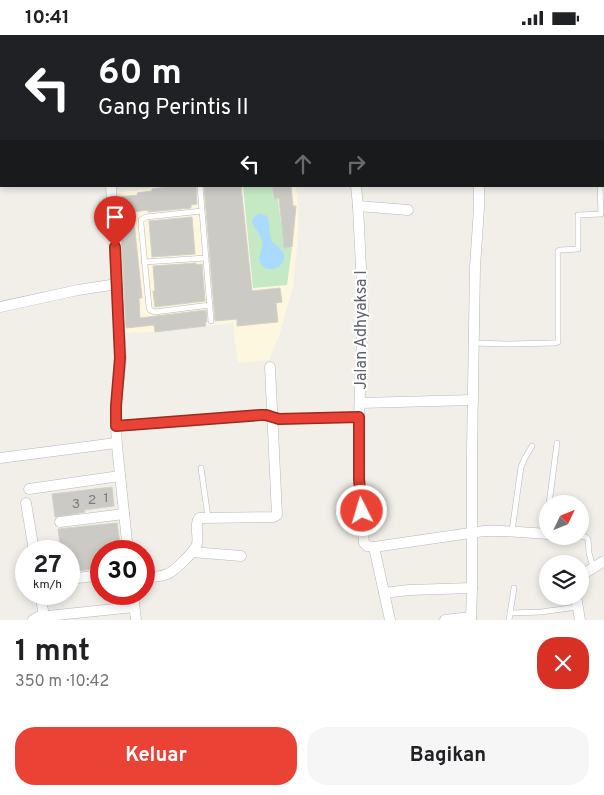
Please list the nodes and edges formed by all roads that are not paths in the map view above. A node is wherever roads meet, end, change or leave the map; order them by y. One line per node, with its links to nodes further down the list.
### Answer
1 (111, 187): 12 (street)
2 (200, 187): 8 (lane)
3 (356, 187): 6 (street, Jalan Adhyaksa I)
4 (479, 187): 16 (street)
5 (600, 187): 9 (lane)
6 (358, 206): 7 (street); 19 (street, Jalan Adhyaksa I)
7 (408, 210)
8 (202, 211): 10 (lane); 11 (lane)
9 (602, 214): 16 (lane)
10 (206, 258): 11 (lane); 13 (lane)
11 (144, 262): 13 (lane)
12 (117, 284): 14 (street); 22 (street)
13 (210, 305): 15 (lane)
14 (0, 307)
15 (211, 321)
16 (474, 343): 18 (street)
17 (270, 367): 20 (street)
18 (473, 400): 19 (street); 36 (street)
19 (360, 403): 21 (street, Jalan Adhyaksa I)
20 (272, 417): 21 (street); 22 (street); 33 (street)
21 (359, 417): 41 (street, Jalan Adhyaksa I)
22 (116, 426): 23 (street)
23 (116, 443): 26 (street); 28 (street)
24 (557, 443): 30 (lane)
25 (532, 446): 35 (lane)
26 (0, 458)
27 (201, 468): 33 (lane)
28 (120, 476): 29 (street); 32 (street)
29 (29, 489)
30 (550, 495)
31 (26, 503): 38 (street)
32 (124, 514): 34 (street); 39 (street)
33 (208, 517): 42 (street)
34 (60, 522)
35 (512, 531): 36 (street); 37 (street)
36 (472, 532): 41 (street); 48 (street)
37 (539, 533)
38 (32, 540)
39 (127, 540)
40 (588, 545): 45 (lane)
41 (374, 547): 50 (street)
42 (192, 552): 43 (street); 47 (street)
43 (240, 556)
44 (604, 561): 45 (street)
45 (593, 567): 46 (street)
46 (589, 570)
47 (155, 576)
48 (472, 588): 50 (street); 57 (street)
49 (514, 588): 54 (lane)
50 (384, 593): 60 (street)
51 (42, 605): 56 (street)
52 (134, 607): 55 (street); 59 (street)
53 (578, 607): 54 (lane); 63 (street)
54 (510, 613): 62 (lane)
55 (97, 615): 56 (street)
56 (44, 616): 58 (street)
57 (471, 619): 61 (street)
58 (32, 620)
59 (136, 620)
60 (390, 620)
61 (445, 620)
62 (509, 620)
63 (580, 620)

